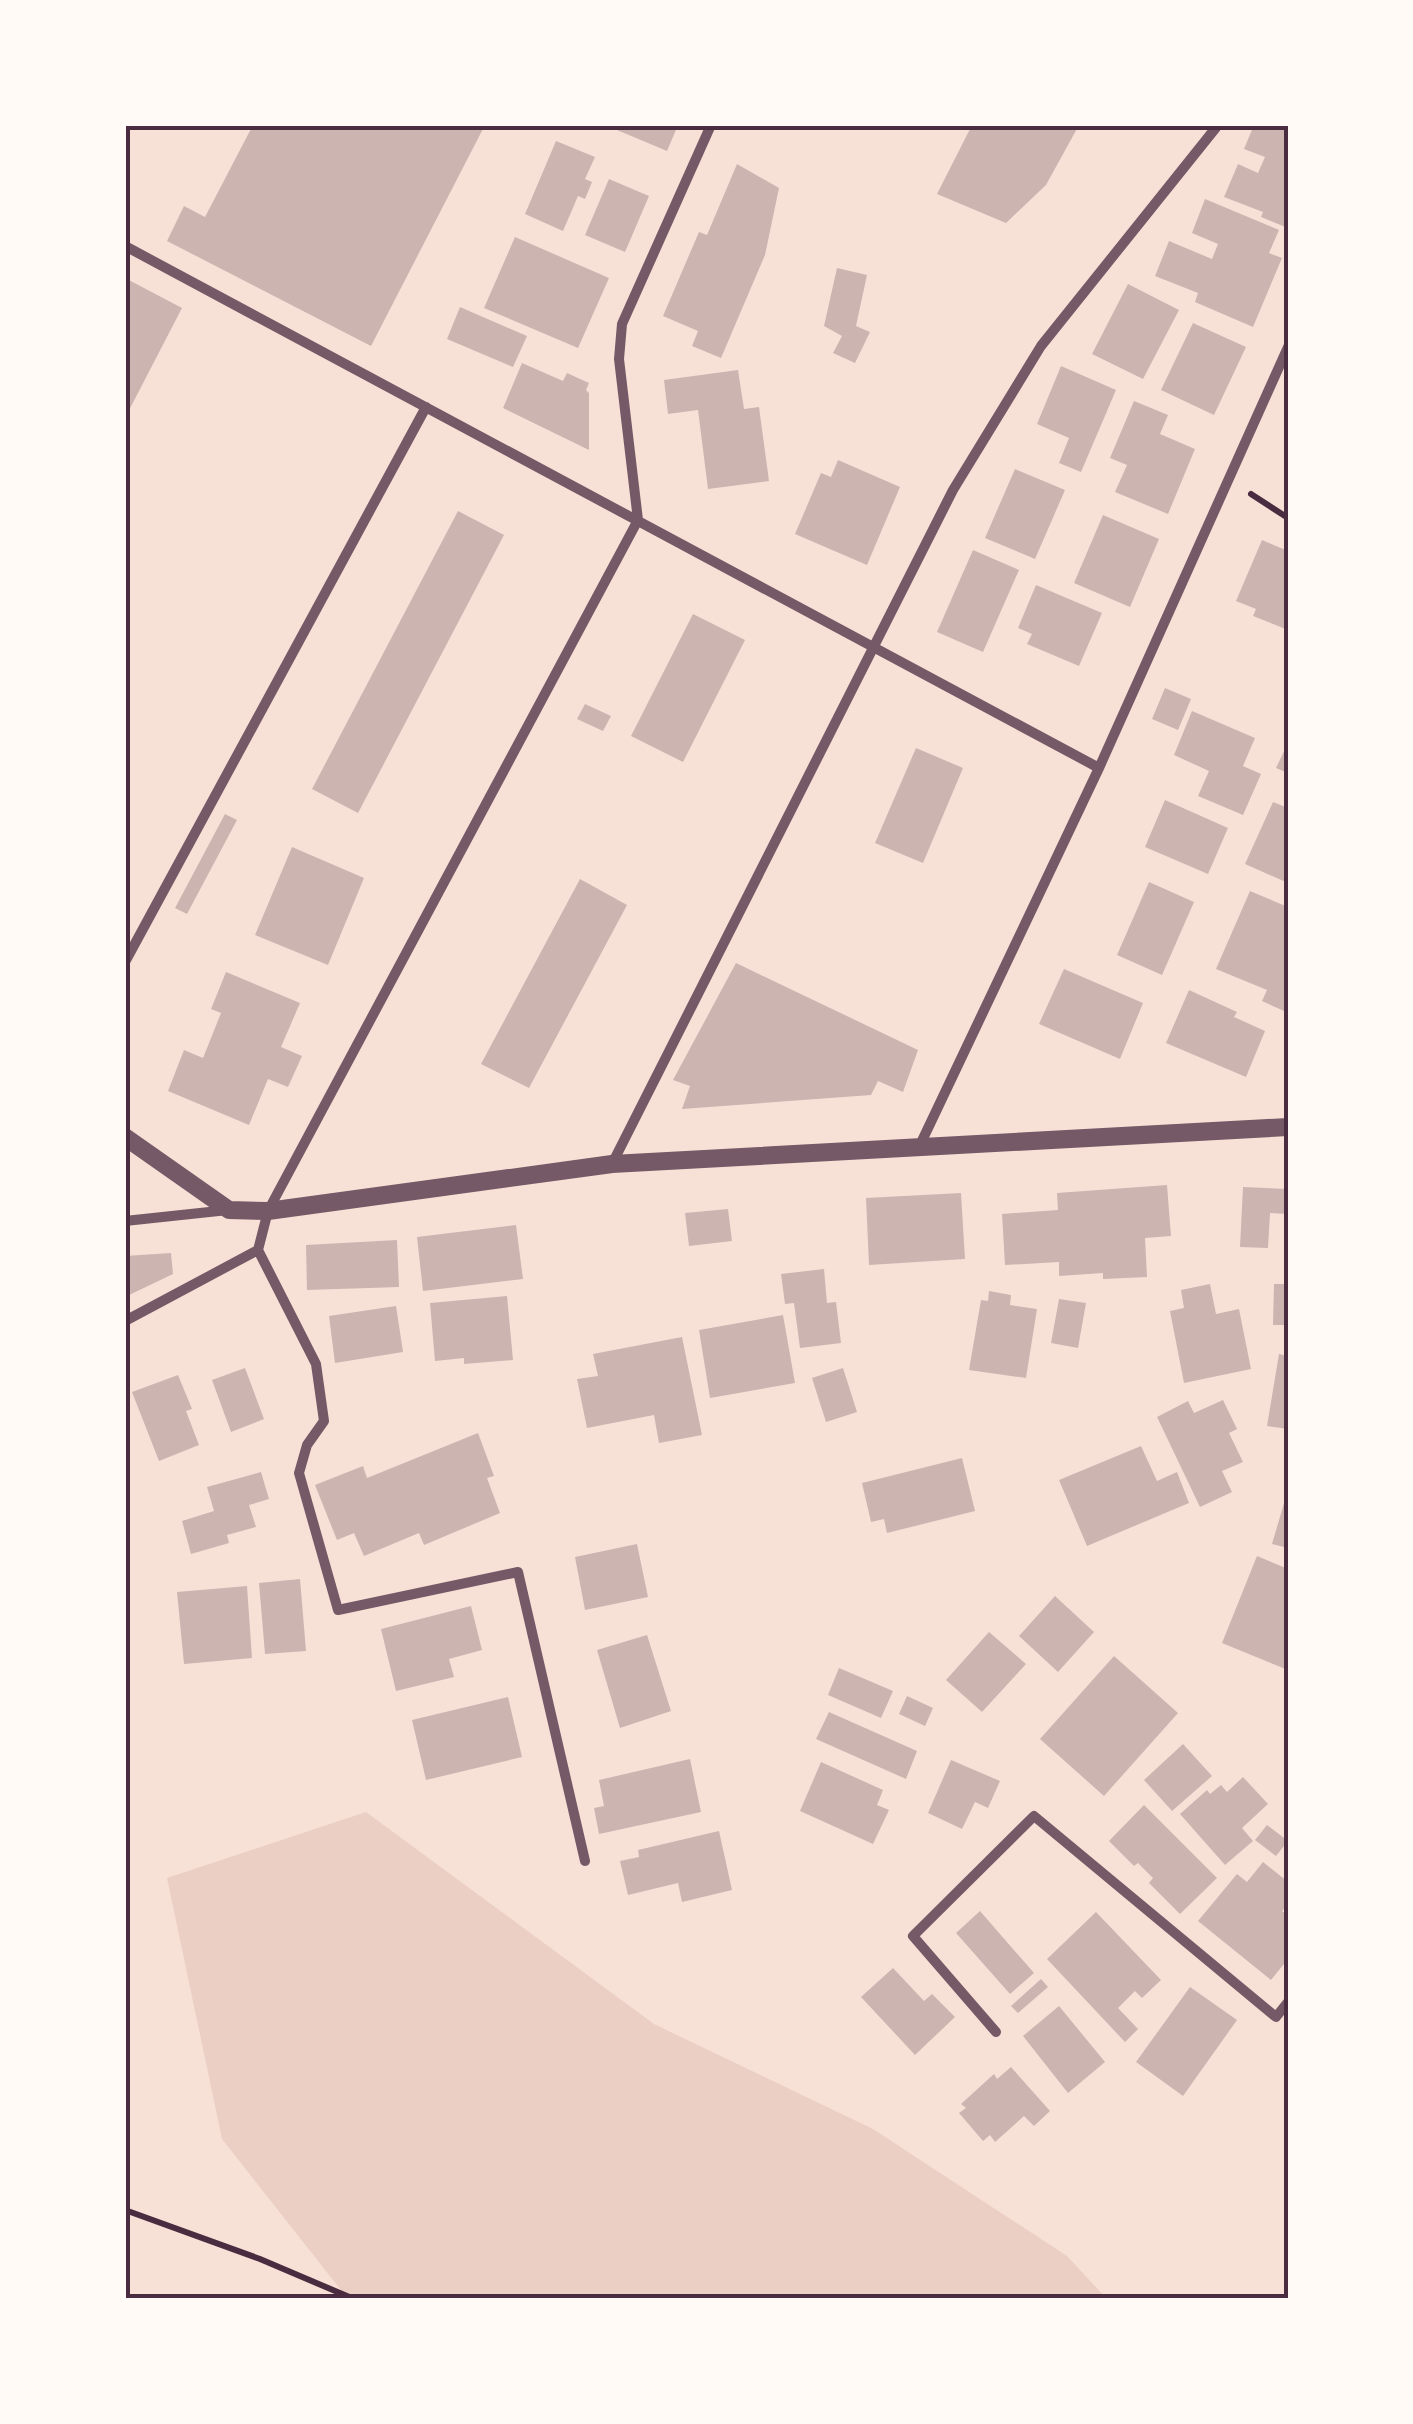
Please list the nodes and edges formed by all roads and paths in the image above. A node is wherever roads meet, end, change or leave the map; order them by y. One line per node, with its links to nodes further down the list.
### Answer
1 (711, 125): 6 (street)
2 (1218, 125): 7 (street)
3 (125, 246): 5 (street)
4 (1288, 347): 8 (street)
5 (426, 408): 6 (street); 9 (street)
6 (638, 520): 7 (street); 15 (street)
7 (875, 648): 8 (street); 13 (street)
8 (1098, 768): 12 (street)
9 (125, 962)
10 (1288, 1127): 12 (street)
11 (125, 1138): 14 (street)
12 (920, 1145): 13 (street)
13 (612, 1164): 15 (street)
14 (229, 1210): 15 (street); 16 (street)
15 (268, 1211): 17 (street)
16 (125, 1221)
17 (258, 1250): 18 (street); 19 (street)
18 (125, 1321)
19 (585, 1860)
20 (1288, 2002): 21 (street)
21 (996, 2032)
22 (125, 2210): 23 (path)
23 (354, 2299)

